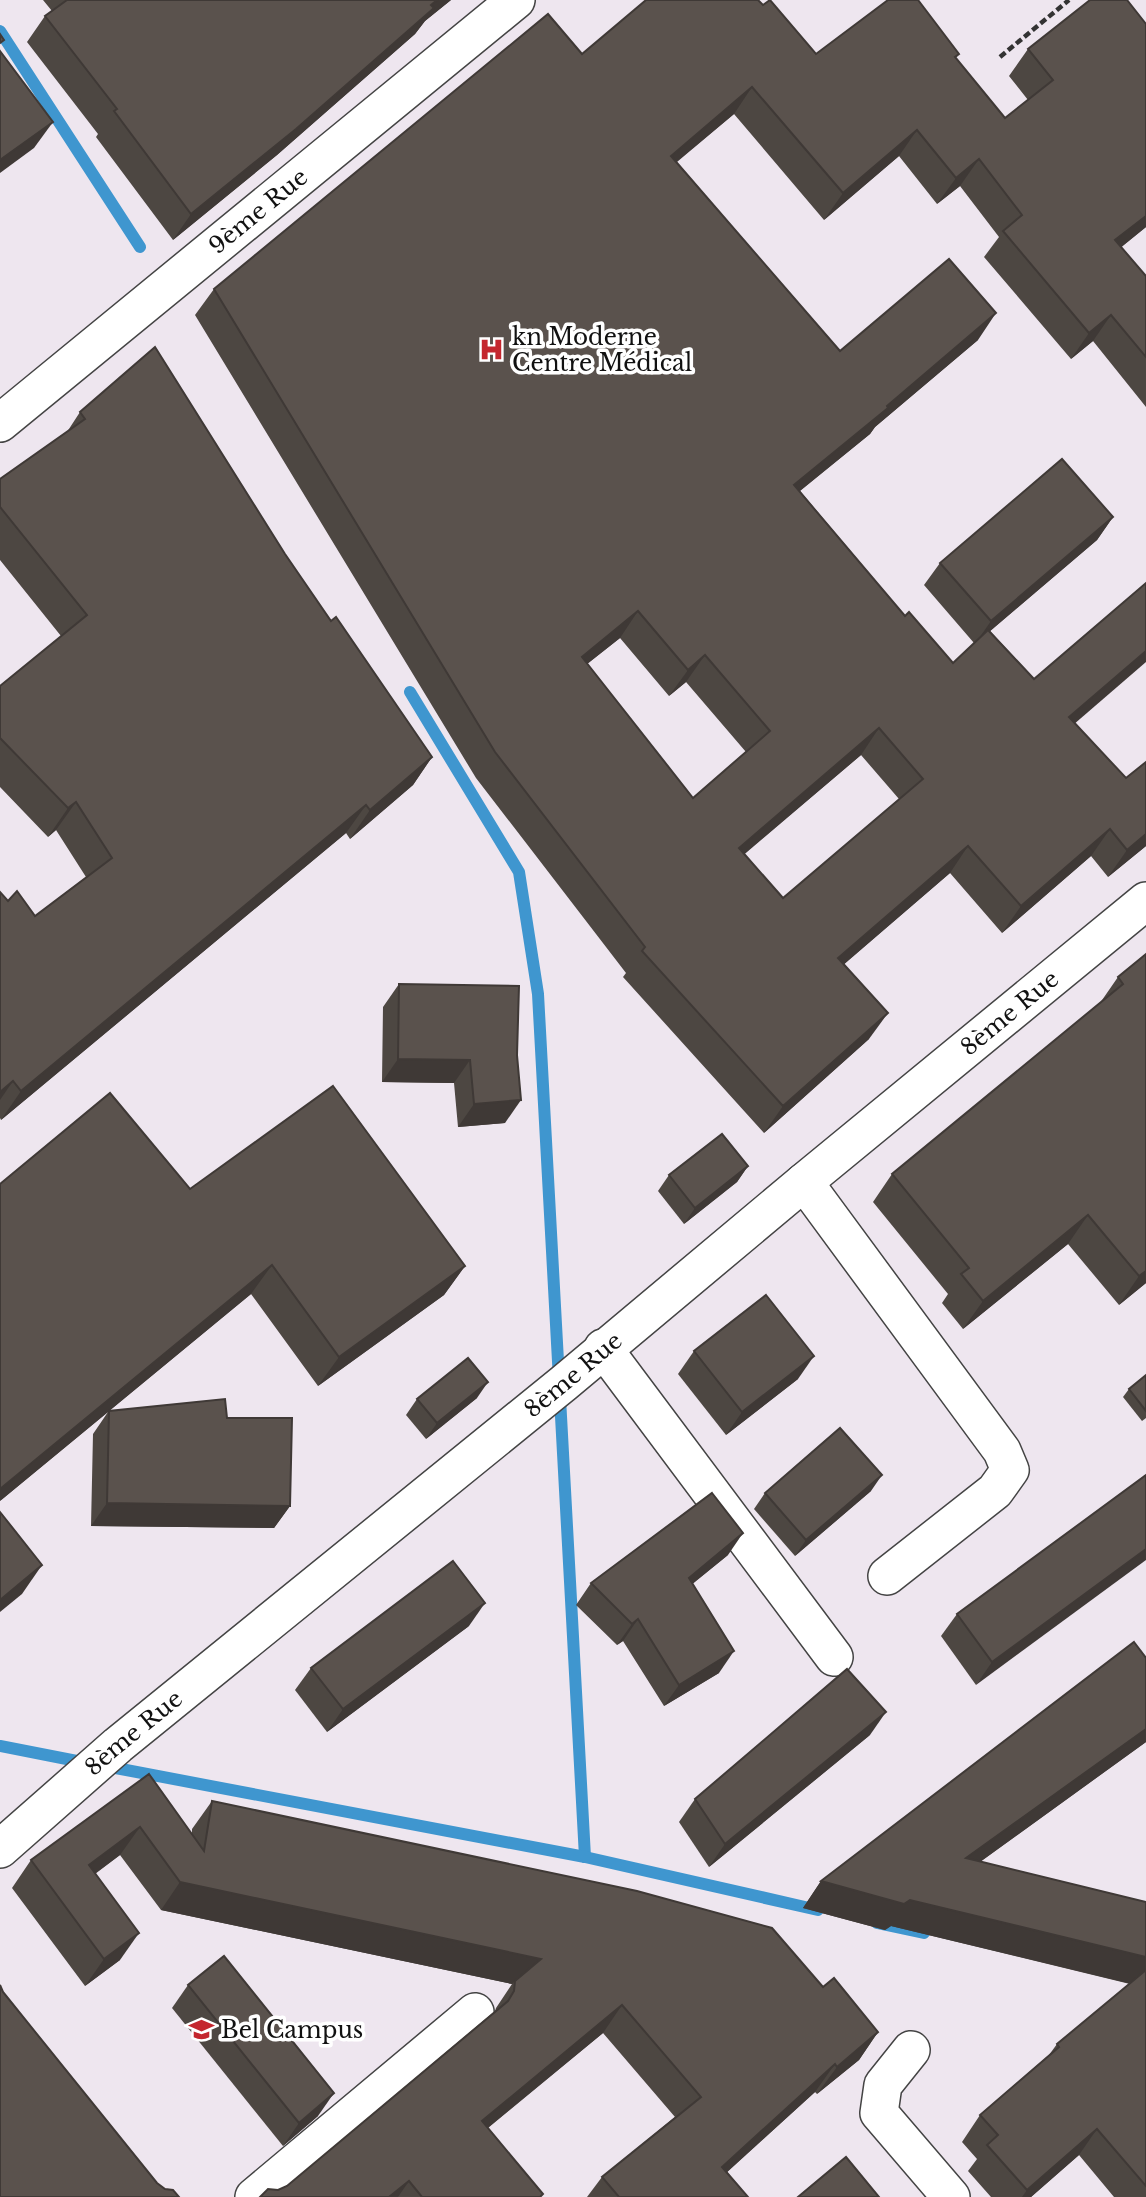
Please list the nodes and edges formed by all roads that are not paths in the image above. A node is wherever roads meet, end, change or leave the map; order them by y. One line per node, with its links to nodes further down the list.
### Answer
1 (516, 0): 2 (street, 9ème Rue)
2 (0, 423)
3 (1146, 901): 4 (street, 8ème Rue)
4 (804, 1182): 5 (street, 8ème Rue); 6 (street)
5 (603, 1348): 7 (street); 8 (street, 8ème Rue)
6 (887, 1576)
7 (834, 1657)
8 (0, 1849)
9 (475, 2012): 11 (street)
10 (911, 2050): 12 (street)
11 (254, 2197)
12 (951, 2197)

